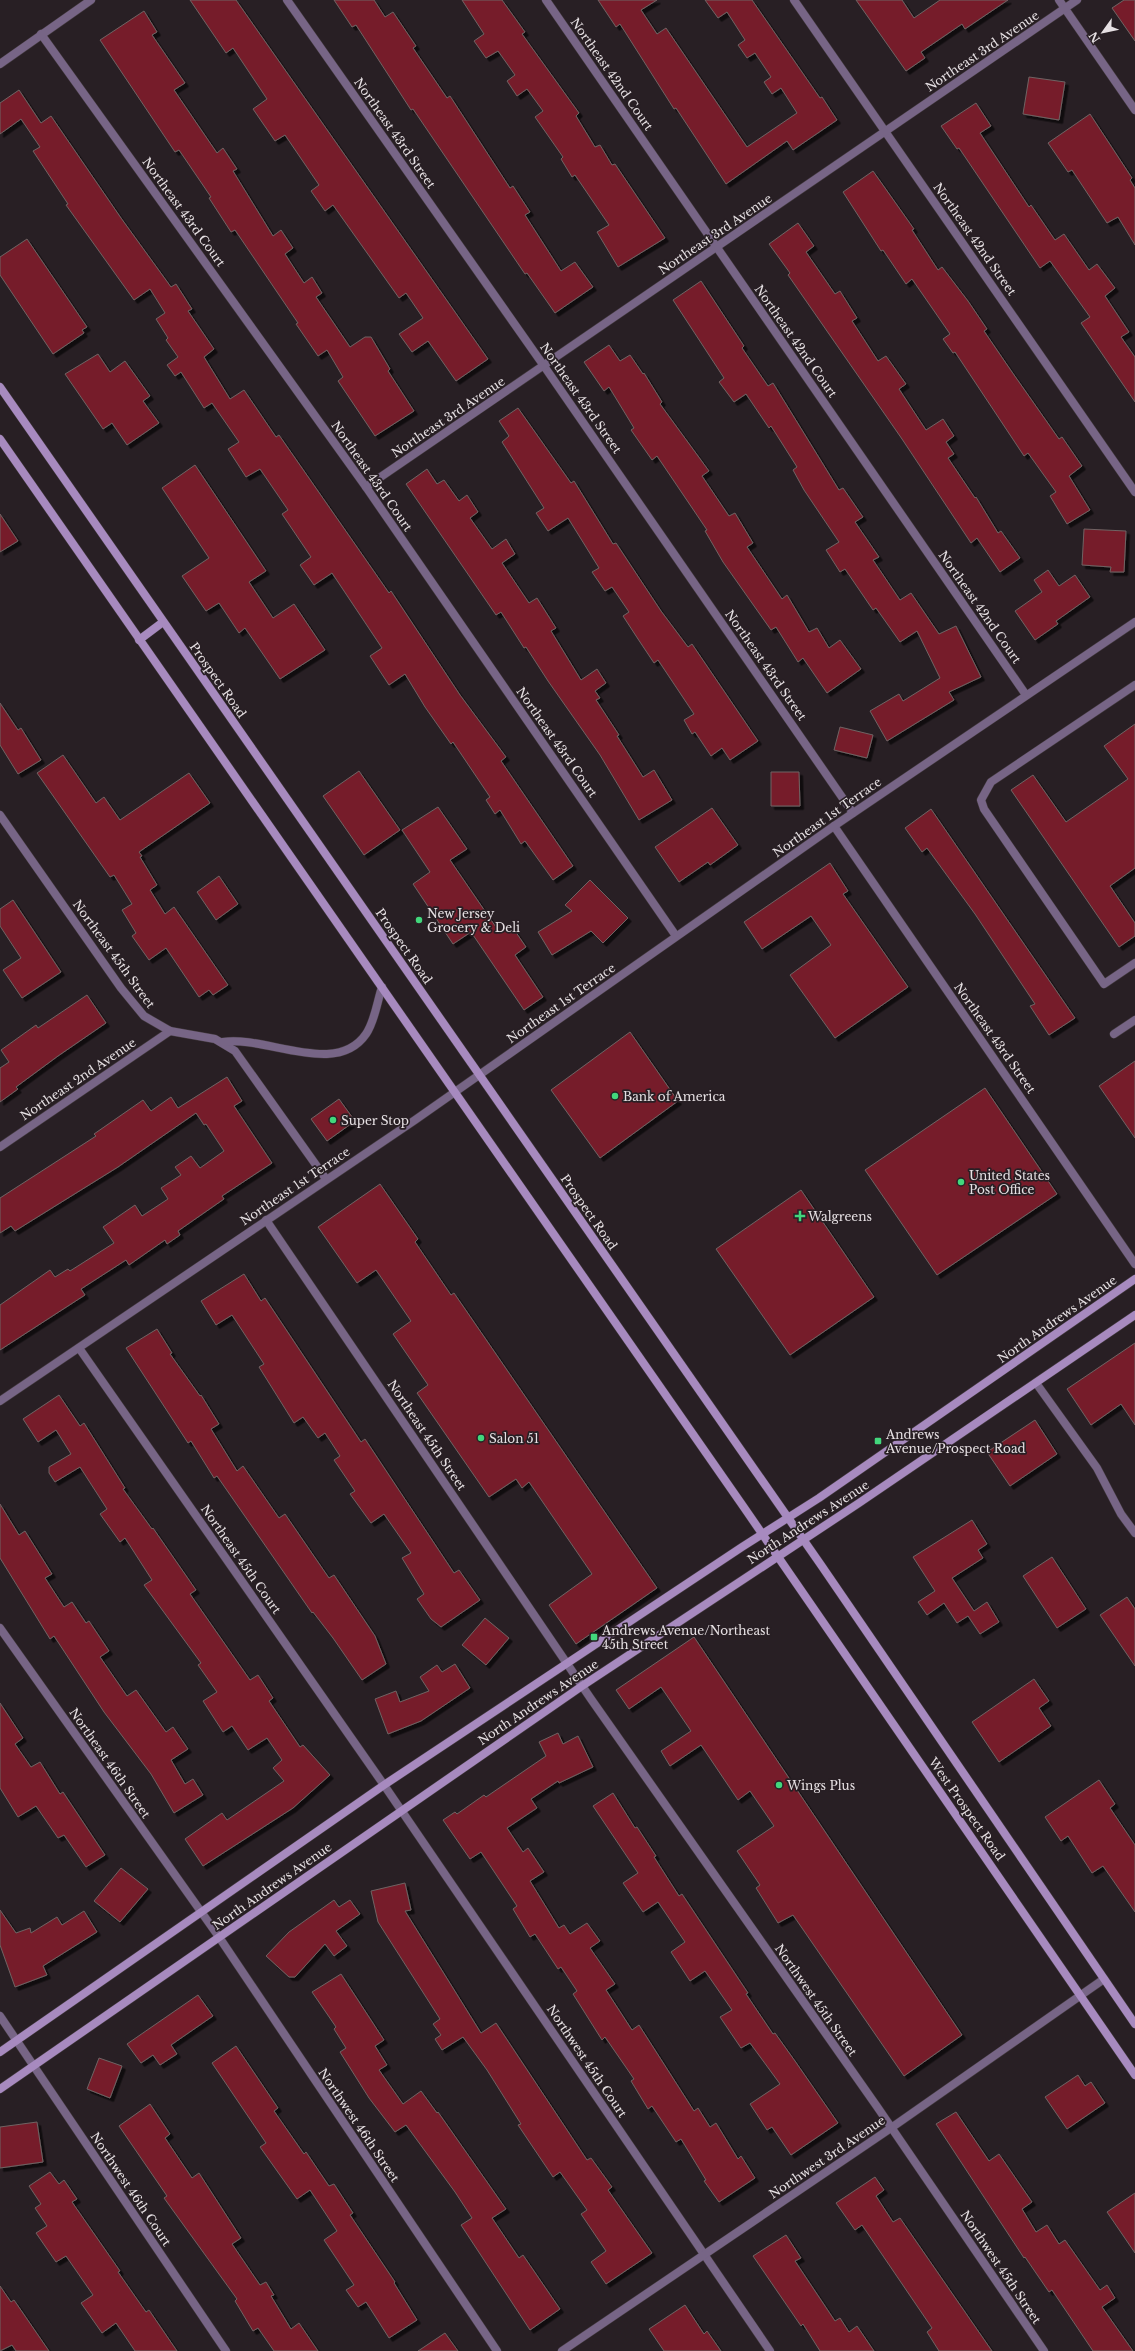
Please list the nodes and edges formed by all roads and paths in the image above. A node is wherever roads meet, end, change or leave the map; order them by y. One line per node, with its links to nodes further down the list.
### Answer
1 (91, 0): 8 (street)
2 (287, 0): 13 (street, Northeast 43rd Street)
3 (546, 0): 12 (street, Northeast 42nd Court)
4 (794, 0): 11 (street, Northeast 42nd Street)
5 (1059, 0): 7 (street)
6 (1076, 0): 7 (street, Northeast 3rd Avenue)
7 (1065, 9): 10 (street); 11 (street, Northeast 3rd Avenue)
8 (41, 34): 9 (street); 16 (street, Northeast 43rd Court)
9 (0, 64)
10 (1135, 110)
11 (886, 132): 12 (street, Northeast 3rd Avenue); 17 (street, Northeast 42nd Street)
12 (716, 247): 13 (street, Northeast 3rd Avenue); 22 (street, Northeast 42nd Court)
13 (544, 366): 16 (street, Northeast 3rd Avenue); 23 (street, Northeast 43rd Street)
14 (0, 387): 18 (main road, Prospect Road)
15 (0, 439): 20 (main road)
16 (366, 487): 26 (street, Northeast 43rd Court)
17 (1135, 492)
18 (163, 622): 20 (main road); 33 (main road, Prospect Road)
19 (1135, 622): 22 (street, Northeast 1st Terrace)
20 (139, 640): 28 (main road)
21 (1135, 685): 27 (street)
22 (1026, 695): 23 (street, Northeast 1st Terrace)
23 (853, 812): 25 (street, Northeast 1st Terrace)
24 (0, 815): 30 (street, Northeast 45th Street)
25 (834, 826): 26 (street, Northeast 1st Terrace); 38 (street, Northeast 43rd Street)
26 (676, 936): 33 (street, Northeast 1st Terrace)
27 (1135, 963)
28 (382, 988): 32 (street); 34 (main road)
29 (1135, 1020): 31 (street)
30 (170, 1031): 32 (street, Northeast 45th Street); 35 (street, Northeast 2nd Avenue)
31 (1114, 1034)
32 (223, 1042): 36 (street, Northeast 45th Street)
33 (479, 1075): 34 (street, Northeast 1st Terrace); 44 (main road, Prospect Road)
34 (454, 1092): 36 (street, Northeast 1st Terrace); 46 (main road)
35 (0, 1147)
36 (326, 1179): 37 (street, Northeast 1st Terrace)
37 (266, 1220): 41 (street, Northeast 1st Terrace); 50 (street, Northeast 45th Street)
38 (1135, 1264)
39 (1135, 1279): 44 (main road, North Andrews Avenue)
40 (1135, 1315): 42 (main road, North Andrews Avenue)
41 (78, 1348): 43 (street, Northeast 1st Terrace); 52 (street, Northeast 45th Court)
42 (1036, 1383): 45 (street); 47 (main road, North Andrews Avenue)
43 (0, 1401)
44 (788, 1518): 46 (main road, North Andrews Avenue); 47 (main road, West Prospect Road)
45 (1135, 1533)
46 (762, 1534): 48 (main road); 50 (main road, North Andrews Avenue)
47 (803, 1540): 48 (main road, North Andrews Avenue); 56 (main road, West Prospect Road)
48 (778, 1556): 51 (main road, North Andrews Avenue); 57 (main road, West Prospect Road)
49 (0, 1628): 54 (street, Northeast 46th Street)
50 (567, 1664): 51 (street, Northwest 45th Street); 52 (main road, North Andrews Avenue)
51 (582, 1686): 53 (main road, North Andrews Avenue); 65 (street, Northwest 45th Street)
52 (384, 1785): 53 (street, Northwest 45th Court); 54 (main road, North Andrews Avenue)
53 (401, 1810): 55 (main road, North Andrews Avenue); 66 (street, Northwest 45th Court)
54 (200, 1913): 55 (street, Northwest 46th Street); 60 (main road, North Andrews Avenue)
55 (219, 1937): 62 (main road, North Andrews Avenue); 68 (street, Northwest 46th Street)
56 (1104, 1979): 57 (street, Northwest 3rd Avenue); 59 (main road, West Prospect Road)
57 (1081, 1996): 63 (main road, West Prospect Road); 65 (street, Northwest 3rd Avenue)
58 (0, 2016): 60 (street, Northwest 46th Court)
59 (1135, 2024)
60 (17, 2041): 61 (main road, North Andrews Avenue); 62 (street, Northwest 46th Court)
61 (0, 2052)
62 (34, 2066): 64 (main road, North Andrews Avenue); 67 (street, Northwest 46th Court)
63 (1135, 2075)
64 (0, 2088)
65 (891, 2128): 66 (street, Northwest 3rd Avenue); 71 (street, Northwest 45th Street)
66 (704, 2254): 69 (street, Northwest 3rd Avenue); 70 (street, Northwest 45th Court)
67 (226, 2351)
68 (497, 2351)
69 (562, 2351)
70 (770, 2351)
71 (1044, 2351)

